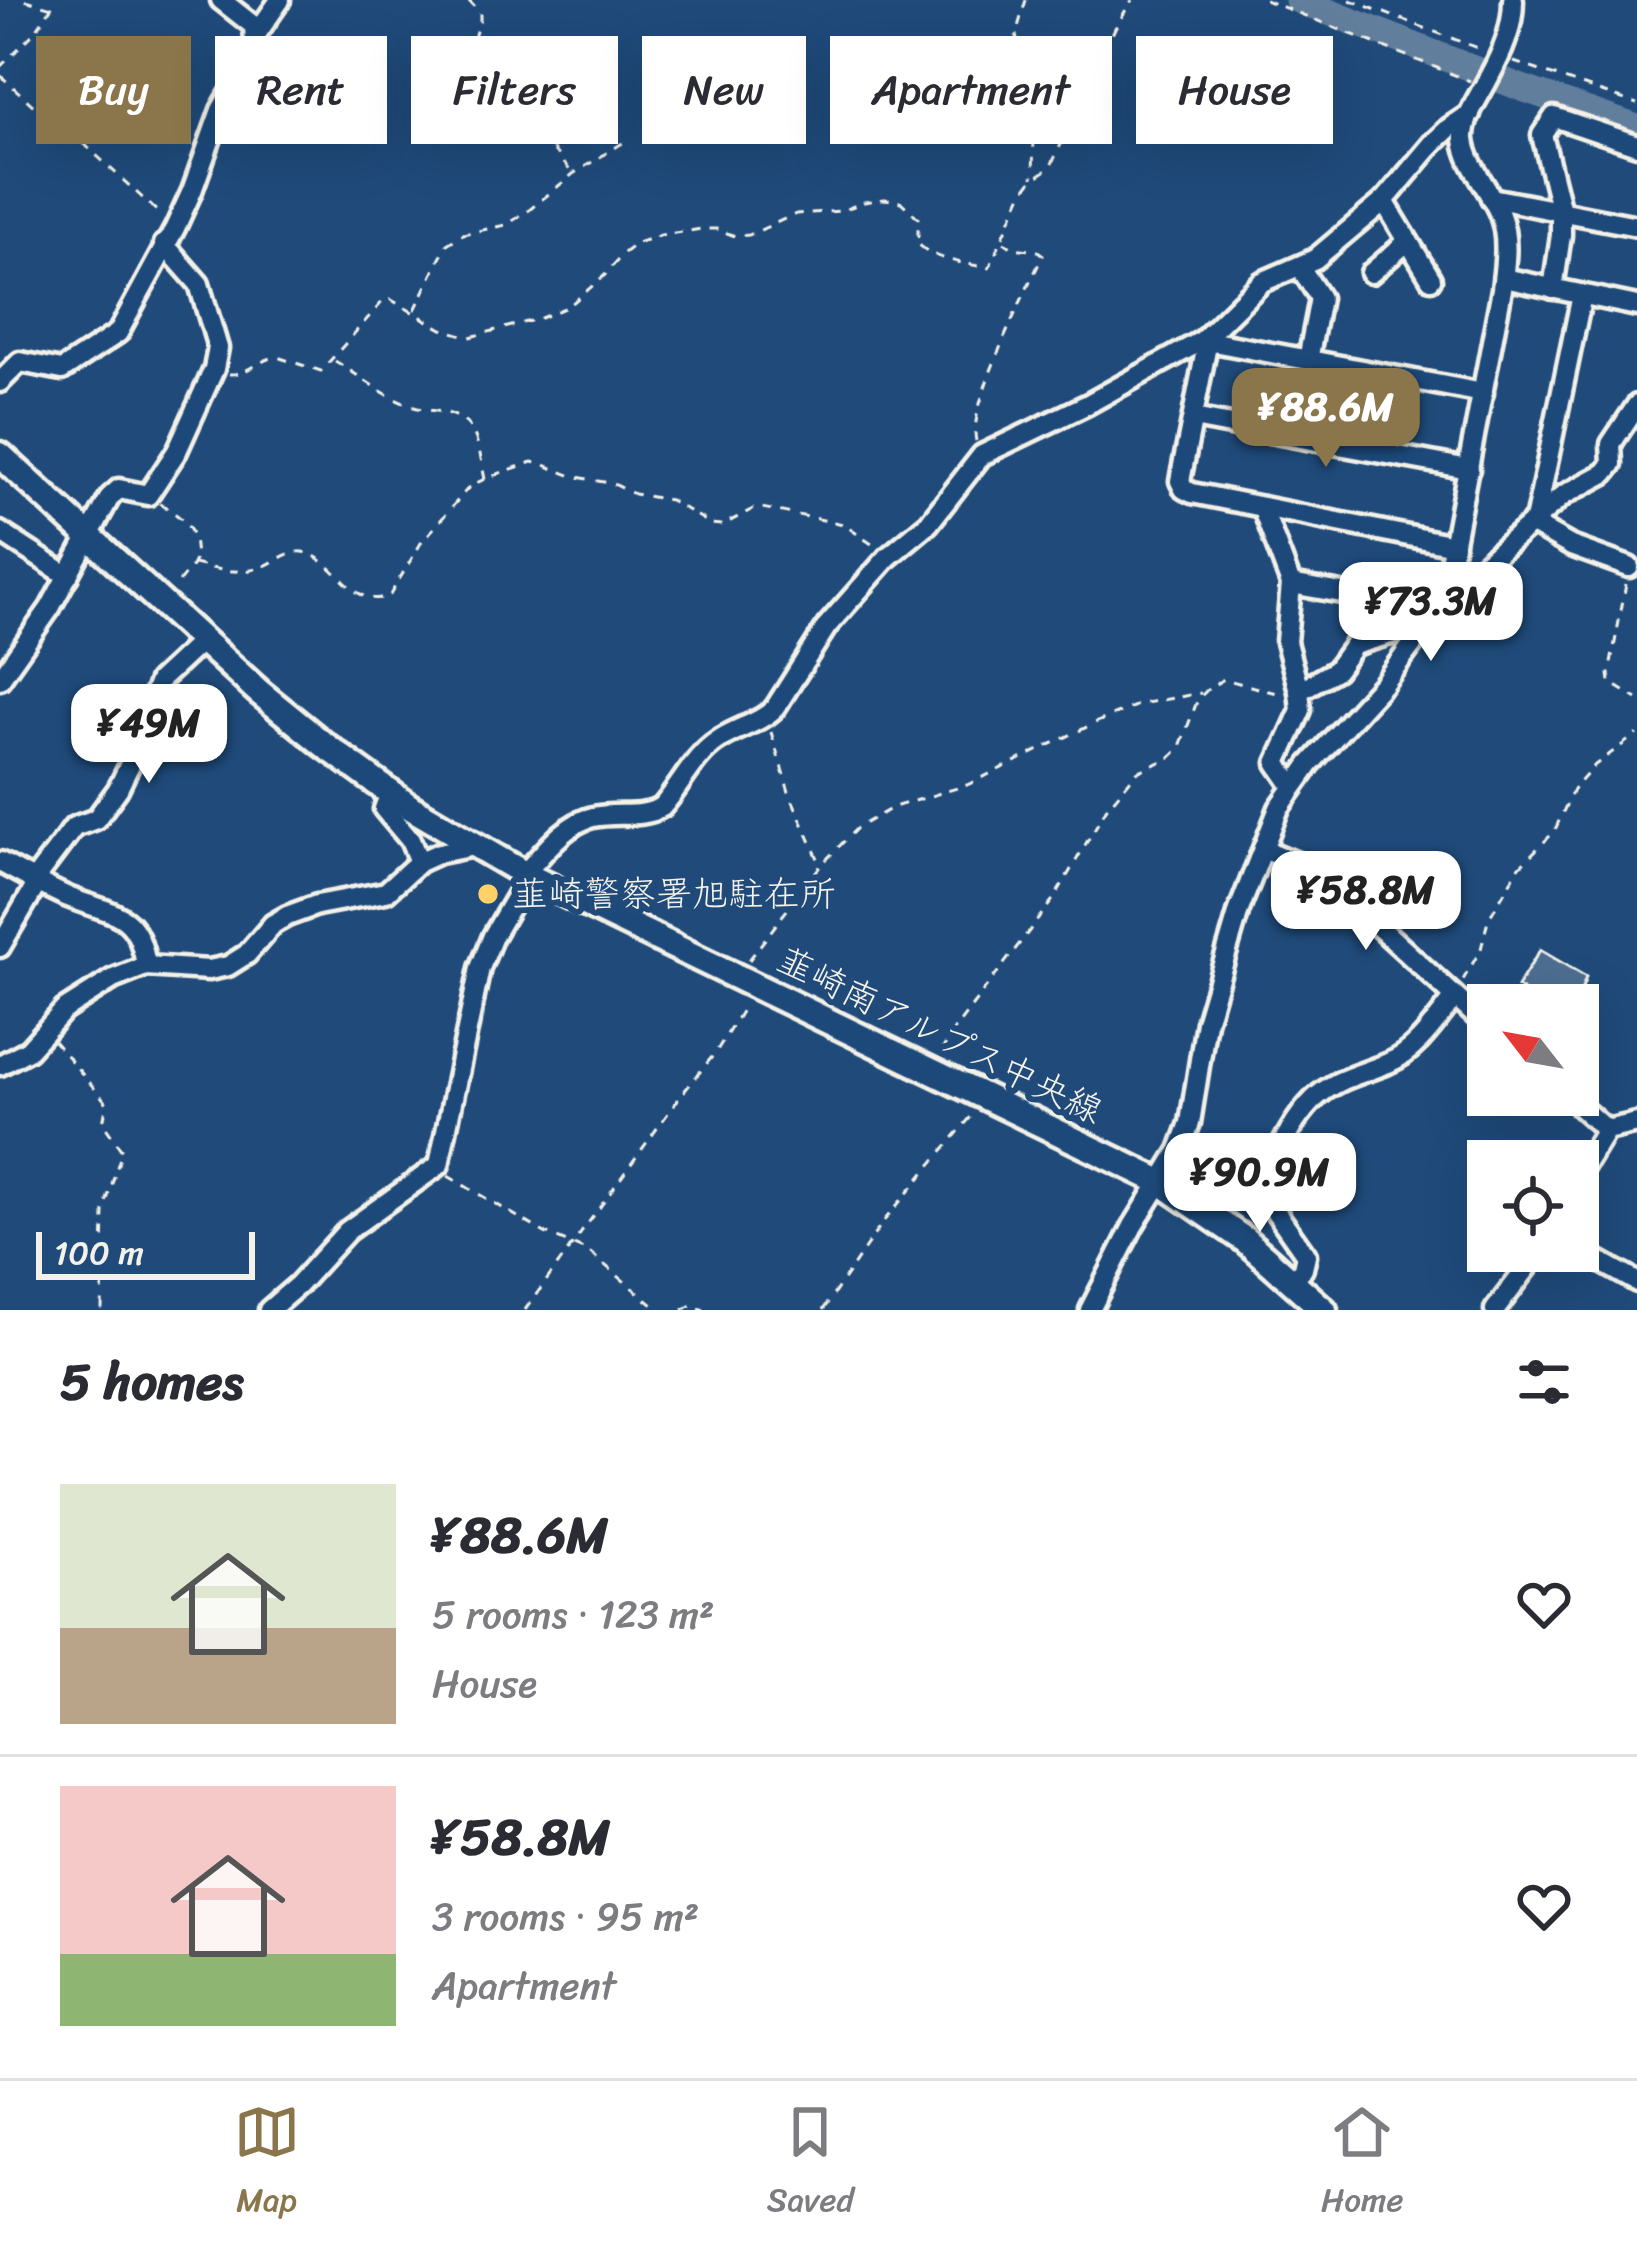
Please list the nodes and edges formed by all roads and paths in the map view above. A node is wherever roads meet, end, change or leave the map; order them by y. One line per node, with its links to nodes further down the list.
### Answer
1 (25, 0): 10 (path)
2 (56, 0): 10 (path)
3 (221, 0): 11 (street)
4 (280, 0): 11 (street)
5 (468, 0): 18 (path)
6 (1026, 0): 19 (path)
7 (1132, 0): 19 (path)
8 (1265, 0): 14 (path)
9 (1513, 0): 14 (street)
10 (52, 8): 12 (path)
11 (254, 35): 24 (street)
12 (0, 67)
13 (0, 75): 24 (path)
14 (1486, 84): 15 (street)
15 (1470, 114): 20 (street); 21 (street)
16 (629, 139): 18 (path)
17 (1637, 145): 22 (street)
18 (573, 174): 34 (path)
19 (1033, 179): 25 (path)
20 (1492, 198): 22 (street); 29 (street)
21 (1384, 201): 26 (street); 27 (street)
22 (1561, 211): 23 (street); 31 (street)
23 (1637, 226)
24 (170, 236): 38 (street); 39 (street)
25 (1002, 241): 34 (path); 44 (path)
26 (1408, 242): 28 (street); 30 (street)
27 (1300, 267): 35 (street); 37 (street)
28 (1371, 273)
29 (1504, 278): 31 (street); 40 (street)
30 (1430, 279)
31 (1553, 289): 32 (street)
32 (1582, 295): 33 (street); 49 (street)
33 (1637, 305)
34 (413, 313): 36 (path)
35 (1203, 340): 37 (street); 42 (street); 44 (street)
36 (334, 360): 38 (path); 46 (path)
37 (1308, 360): 40 (street)
38 (212, 373): 47 (street)
39 (0, 382)
40 (1483, 393): 45 (street)
41 (1637, 405): 49 (street)
42 (1193, 418): 45 (street); 48 (street)
43 (0, 455): 51 (main road, 韮崎南アルプス中央線)
44 (982, 455): 53 (street)
45 (1469, 469): 52 (street)
46 (485, 479): 53 (path); 54 (path)
47 (148, 495): 51 (street); 54 (path)
48 (1262, 507): 52 (street); 57 (street)
49 (1533, 522): 55 (street); 58 (street)
50 (0, 532): 56 (street)
51 (89, 537): 56 (street); 59 (main road, 韮崎南アルプス中央線)
52 (1454, 544): 58 (street)
53 (888, 557): 66 (street)
54 (194, 564): 59 (path)
55 (1629, 567): 65 (path)
56 (68, 576): 62 (street)
57 (1291, 584): 58 (street); 63 (street)
58 (1432, 609): 60 (street)
59 (168, 610): 61 (main road, 韮崎南アルプス中央線)
60 (1417, 636): 63 (street); 68 (street)
61 (202, 641): 69 (main road, 韮崎南アルプス中央線); 76 (street)
62 (0, 679)
63 (1299, 692): 64 (path); 68 (street)
64 (1203, 693): 74 (path); 84 (path)
65 (1637, 699)
66 (766, 717): 74 (path); 75 (street)
67 (1637, 734): 80 (path)
68 (1292, 786): 71 (street)
69 (390, 793): 70 (main road, 韮崎南アルプス中央線); 73 (street)
70 (474, 846): 73 (street); 75 (main road, 韮崎南アルプス中央線)
71 (1262, 849): 80 (street); 91 (street)
72 (0, 862): 76 (street)
73 (419, 862): 78 (street)
74 (821, 865): 79 (path)
75 (526, 875): 79 (main road, 韮崎南アルプス中央線); 90 (street)
76 (36, 881): 77 (street); 78 (street)
77 (0, 947)
78 (146, 967): 82 (street)
79 (746, 982): 84 (main road, 韮崎南アルプス中央線); 94 (path)
80 (1454, 998): 81 (street); 92 (street)
81 (1467, 1009)
82 (46, 1032): 83 (street); 99 (path)
83 (0, 1065)
84 (931, 1069): 85 (main road, 韮崎南アルプス中央線)
85 (988, 1096): 91 (main road, 韮崎南アルプス中央線); 105 (path)
86 (1590, 1116): 88 (street)
87 (1637, 1124): 88 (street)
88 (1606, 1130): 89 (street)
89 (1599, 1142)
90 (436, 1168): 94 (path); 100 (street)
91 (1159, 1181): 93 (main road, 韮崎南アルプス中央線); 106 (street)
92 (1259, 1188): 93 (street); 97 (street)
93 (1184, 1198): 97 (main road, 韮崎南アルプス中央線)
94 (573, 1243): 101 (path); 102 (path)
95 (1599, 1261): 98 (street)
96 (1524, 1272): 108 (street)
97 (1294, 1281): 107 (main road, 韮崎南アルプス中央線)
98 (1637, 1282)
99 (102, 1310)
100 (269, 1310)
101 (525, 1310)
102 (659, 1310)
103 (683, 1310): 104 (path)
104 (704, 1310)
105 (823, 1310)
106 (1090, 1310)
107 (1324, 1310)
108 (1495, 1310)

